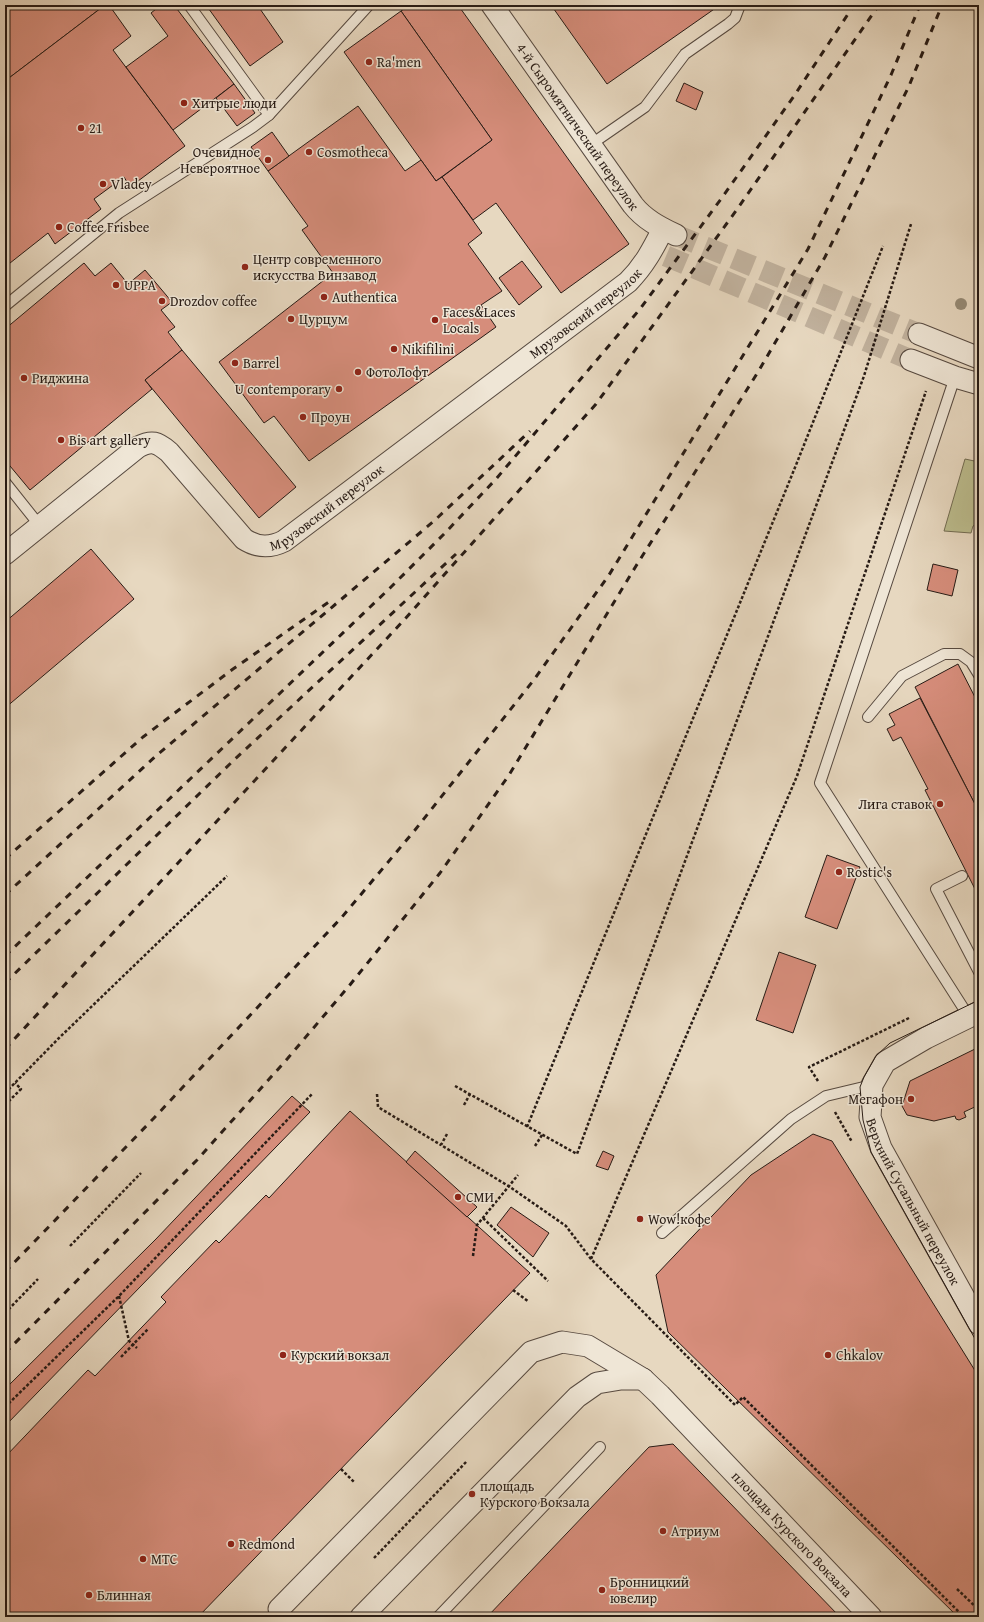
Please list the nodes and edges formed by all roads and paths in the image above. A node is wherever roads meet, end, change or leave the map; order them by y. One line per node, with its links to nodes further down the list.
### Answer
1 (189, 5): 5 (lane)
2 (369, 5): 5 (lane)
3 (492, 5): 6 (street, 4-й Сыромятнический переулок)
4 (740, 5): 6 (lane)
5 (269, 114): 10 (lane)
6 (590, 145): 8 (street, 4-й Сыромятнический переулок)
7 (911, 224): 37 (path)
8 (669, 232): 18 (street, Мрузовский переулок)
9 (883, 246): 35 (path)
10 (5, 306)
11 (919, 334): 12 (street)
12 (979, 358)
13 (911, 360): 14 (street)
14 (955, 377): 15 (street); 25 (lane)
15 (979, 384)
16 (927, 388): 47 (path)
17 (5, 482): 18 (lane)
18 (40, 526): 19 (street, Мрузовский переулок)
19 (5, 554)
20 (979, 675): 21 (lane)
21 (868, 717)
22 (227, 876): 26 (path)
23 (962, 876): 24 (lane)
24 (979, 972)
25 (974, 1015): 27 (street, Верхний Сусальный переулок)
26 (15, 1083): 29 (path); 33 (path)
27 (872, 1085): 44 (lane); 54 (street, Верхний Сусальный переулок)
28 (455, 1086): 32 (path)
29 (5, 1093)
30 (312, 1094): 51 (path)
31 (377, 1094): 38 (path)
32 (470, 1094): 34 (path); 35 (path)
33 (5, 1105)
34 (464, 1105)
35 (527, 1126): 37 (path)
36 (447, 1134): 38 (path)
37 (542, 1135): 39 (path)
38 (441, 1145): 42 (path)
39 (535, 1146)
40 (141, 1173): 45 (path)
41 (518, 1175): 42 (path)
42 (510, 1187): 43 (path); 47 (path)
43 (483, 1218): 46 (path); 49 (path)
44 (662, 1233)
45 (70, 1246)
46 (473, 1256)
47 (591, 1259): 72 (path)
48 (38, 1279): 53 (path)
49 (548, 1281)
50 (513, 1290): 52 (path)
51 (119, 1296): 56 (path); 60 (path)
52 (529, 1302)
53 (5, 1313)
54 (979, 1324)
55 (148, 1329): 56 (path)
56 (133, 1344): 57 (path); 58 (path)
57 (137, 1348)
58 (121, 1357)
59 (643, 1379): 67 (street, площадь Курского Вокзала); 69 (street); 71 (street, площадь Курского Вокзала)
60 (5, 1407)
61 (600, 1447): 70 (lane)
62 (467, 1461): 65 (path)
63 (341, 1469): 64 (path)
64 (355, 1483)
65 (374, 1558)
66 (957, 1589): 68 (path)
67 (279, 1609)
68 (979, 1610)
69 (361, 1617)
70 (438, 1617)
71 (871, 1617)
72 (964, 1617)

